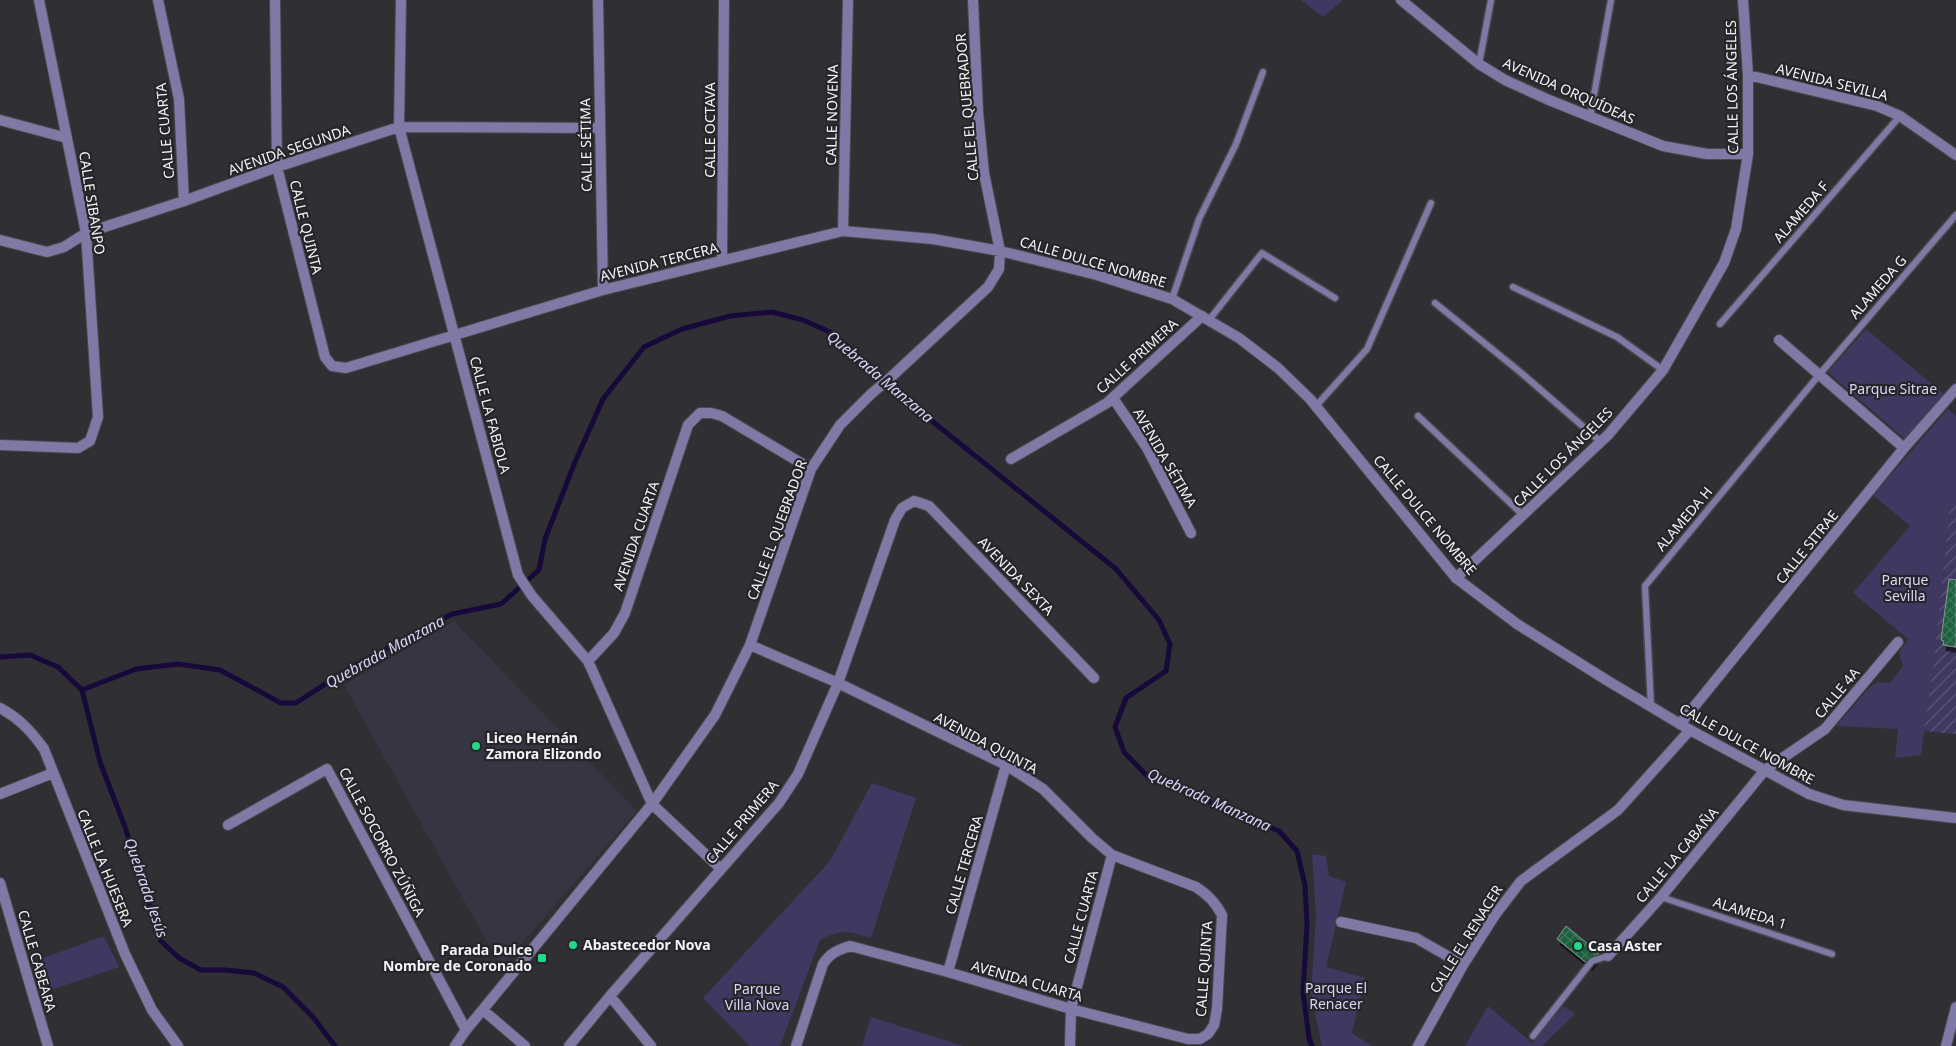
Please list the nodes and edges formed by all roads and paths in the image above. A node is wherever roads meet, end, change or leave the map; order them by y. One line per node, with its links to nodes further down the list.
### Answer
1 (39, 0): 21 (street, CALLE SIBANPO)
2 (158, 0): 25 (street, CALLE CUARTA)
3 (275, 0): 24 (street, CALLE QUINTA)
4 (401, 0): 19 (street, CALLE LA FABIOLA)
5 (598, 0): 20 (street, CALLE SÉTIMA)
6 (724, 0): 32 (street, CALLE OCTAVA)
7 (848, 0): 28 (street, CALLE NOVENA)
8 (973, 0): 31 (street, CALLE EL QUEBRADOR)
9 (1401, 0): 13 (street, AVENIDA ORQUÍDEAS)
10 (1491, 0): 13 (lane)
11 (1611, 0): 17 (lane)
12 (1743, 0): 15 (street, CALLE LOS ÁNGELES)
13 (1479, 64): 17 (street, AVENIDA ORQUÍDEAS)
14 (1263, 72): 36 (lane)
15 (1748, 75): 16 (street, AVENIDA SEVILLA); 22 (street, CALLE LOS ÁNGELES)
16 (1900, 116): 23 (street, AVENIDA SEVILLA); 39 (lane, ALAMEDA F)
17 (1590, 117): 22 (street, AVENIDA ORQUÍDEAS)
18 (0, 120): 21 (street)
19 (399, 127): 20 (street, AVENIDA SEGUNDA); 24 (street, AVENIDA SEGUNDA); 40 (street, CALLE LA FABIOLA)
20 (599, 128): 34 (street, CALLE SÉTIMA)
21 (67, 138): 29 (street, CALLE SIBANPO)
22 (1748, 154): 43 (street, CALLE LOS ÁNGELES)
23 (1956, 155)
24 (277, 167): 25 (street, AVENIDA SEGUNDA); 42 (street, CALLE QUINTA)
25 (184, 202): 29 (street, AVENIDA SEGUNDA)
26 (1431, 203): 47 (lane)
27 (1956, 215): 44 (lane, ALAMEDA G)
28 (844, 231): 31 (street, AVENIDA TERCERA); 32 (street, AVENIDA TERCERA)
29 (86, 233): 30 (street, AVENIDA SEGUNDA); 50 (street, CALLE SIBANPO)
30 (0, 240)
31 (1000, 251): 36 (street, CALLE DULCE NOMBRE); 53 (street, CALLE EL QUEBRADOR)
32 (722, 260): 34 (street, AVENIDA TERCERA)
33 (1513, 287): 43 (lane)
34 (603, 290): 40 (street, AVENIDA TERCERA)
35 (1335, 298): 38 (lane)
36 (1172, 299): 38 (street, CALLE DULCE NOMBRE)
37 (1435, 303): 49 (lane)
38 (1205, 318): 46 (street, CALLE PRIMERA); 47 (street, CALLE DULCE NOMBRE)
39 (1720, 324)
40 (454, 334): 42 (street, AVENIDA TERCERA); 60 (street, CALLE LA FABIOLA)
41 (1779, 340): 44 (street)
42 (332, 366)
43 (1663, 370): 49 (street, CALLE LOS ÁNGELES)
44 (1820, 375): 51 (street); 63 (lane, ALAMEDA H)
45 (1956, 389): 51 (street, CALLE SITRAE)
46 (1114, 398): 52 (street, CALLE PRIMERA); 56 (street, AVENIDA SÉTIMA)
47 (1316, 406): 57 (street, CALLE DULCE NOMBRE)
48 (1418, 416): 55 (lane)
49 (1601, 442): 55 (street, CALLE LOS ÁNGELES)
50 (0, 445)
51 (1904, 448): 65 (street, CALLE SITRAE)
52 (1011, 460)
53 (810, 469): 59 (street, CALLE EL QUEBRADOR); 60 (street, AVENIDA CUARTA)
54 (914, 501): 61 (street, AVENIDA SEXTA); 62 (street, CALLE PRIMERA)
55 (1523, 515): 57 (street, CALLE LOS ÁNGELES)
56 (1191, 533)
57 (1456, 578): 63 (street, CALLE DULCE NOMBRE)
58 (1898, 642): 68 (street, CALLE 4A)
59 (750, 645): 62 (street, AVENIDA QUINTA); 71 (street, CALLE EL QUEBRADOR)
60 (588, 661): 71 (street, CALLE LA FABIOLA)
61 (1094, 678)
62 (838, 683): 67 (street, AVENIDA QUINTA); 75 (street, CALLE PRIMERA)
63 (1651, 706): 65 (street, CALLE DULCE NOMBRE)
64 (0, 708): 69 (street, CALLE LA HUESERA)
65 (1680, 724): 66 (street, CALLE DULCE NOMBRE)
66 (1690, 730): 68 (street, CALLE DULCE NOMBRE); 82 (street, CALLE EL RENACER)
67 (1006, 765): 74 (street, AVENIDA QUINTA); 83 (street, CALLE TERCERA)
68 (1765, 770): 72 (street, CALLE DULCE NOMBRE); 77 (street, CALLE LA CABAÑA)
69 (53, 773): 70 (street); 92 (street, CALLE LA HUESERA)
70 (0, 794)
71 (652, 804): 75 (street); 87 (street, CALLE EL QUEBRADOR)
72 (1956, 818)
73 (228, 825): 88 (street, CALLE SOCORRO ZÚÑIGA)
74 (1112, 855): 78 (street, AVENIDA QUINTA); 85 (street, CALLE CUARTA)
75 (720, 869): 84 (street, CALLE PRIMERA)
76 (0, 883): 91 (street, CALLE CABEARA)
77 (1661, 897): 80 (lane, ALAMEDA 1); 81 (street, CALLE LA CABAÑA)
78 (1216, 904): 89 (street, CALLE QUINTA)
79 (1340, 922): 82 (street)
80 (1832, 954)
81 (1608, 956): 90 (lane)
82 (1463, 965): 99 (street, CALLE EL RENACER)
83 (948, 972): 85 (street, AVENIDA CUARTA); 97 (street, AVENIDA CUARTA)
84 (610, 996): 95 (street, CALLE PRIMERA); 96 (street)
85 (1071, 1008): 89 (street, AVENIDA CUARTA); 98 (street, CALLE CUARTA)
86 (1956, 1008): 100 (street)
87 (483, 1010): 88 (street, CALLE EL QUEBRADOR); 94 (street)
88 (466, 1030): 93 (street, CALLE EL QUEBRADOR)
89 (1208, 1034)
90 (1533, 1036)
91 (48, 1046)
92 (178, 1046)
93 (455, 1046)
94 (525, 1046)
95 (569, 1046)
96 (651, 1046)
97 (796, 1046)
98 (1070, 1046)
99 (1418, 1046)
100 (1946, 1046)

